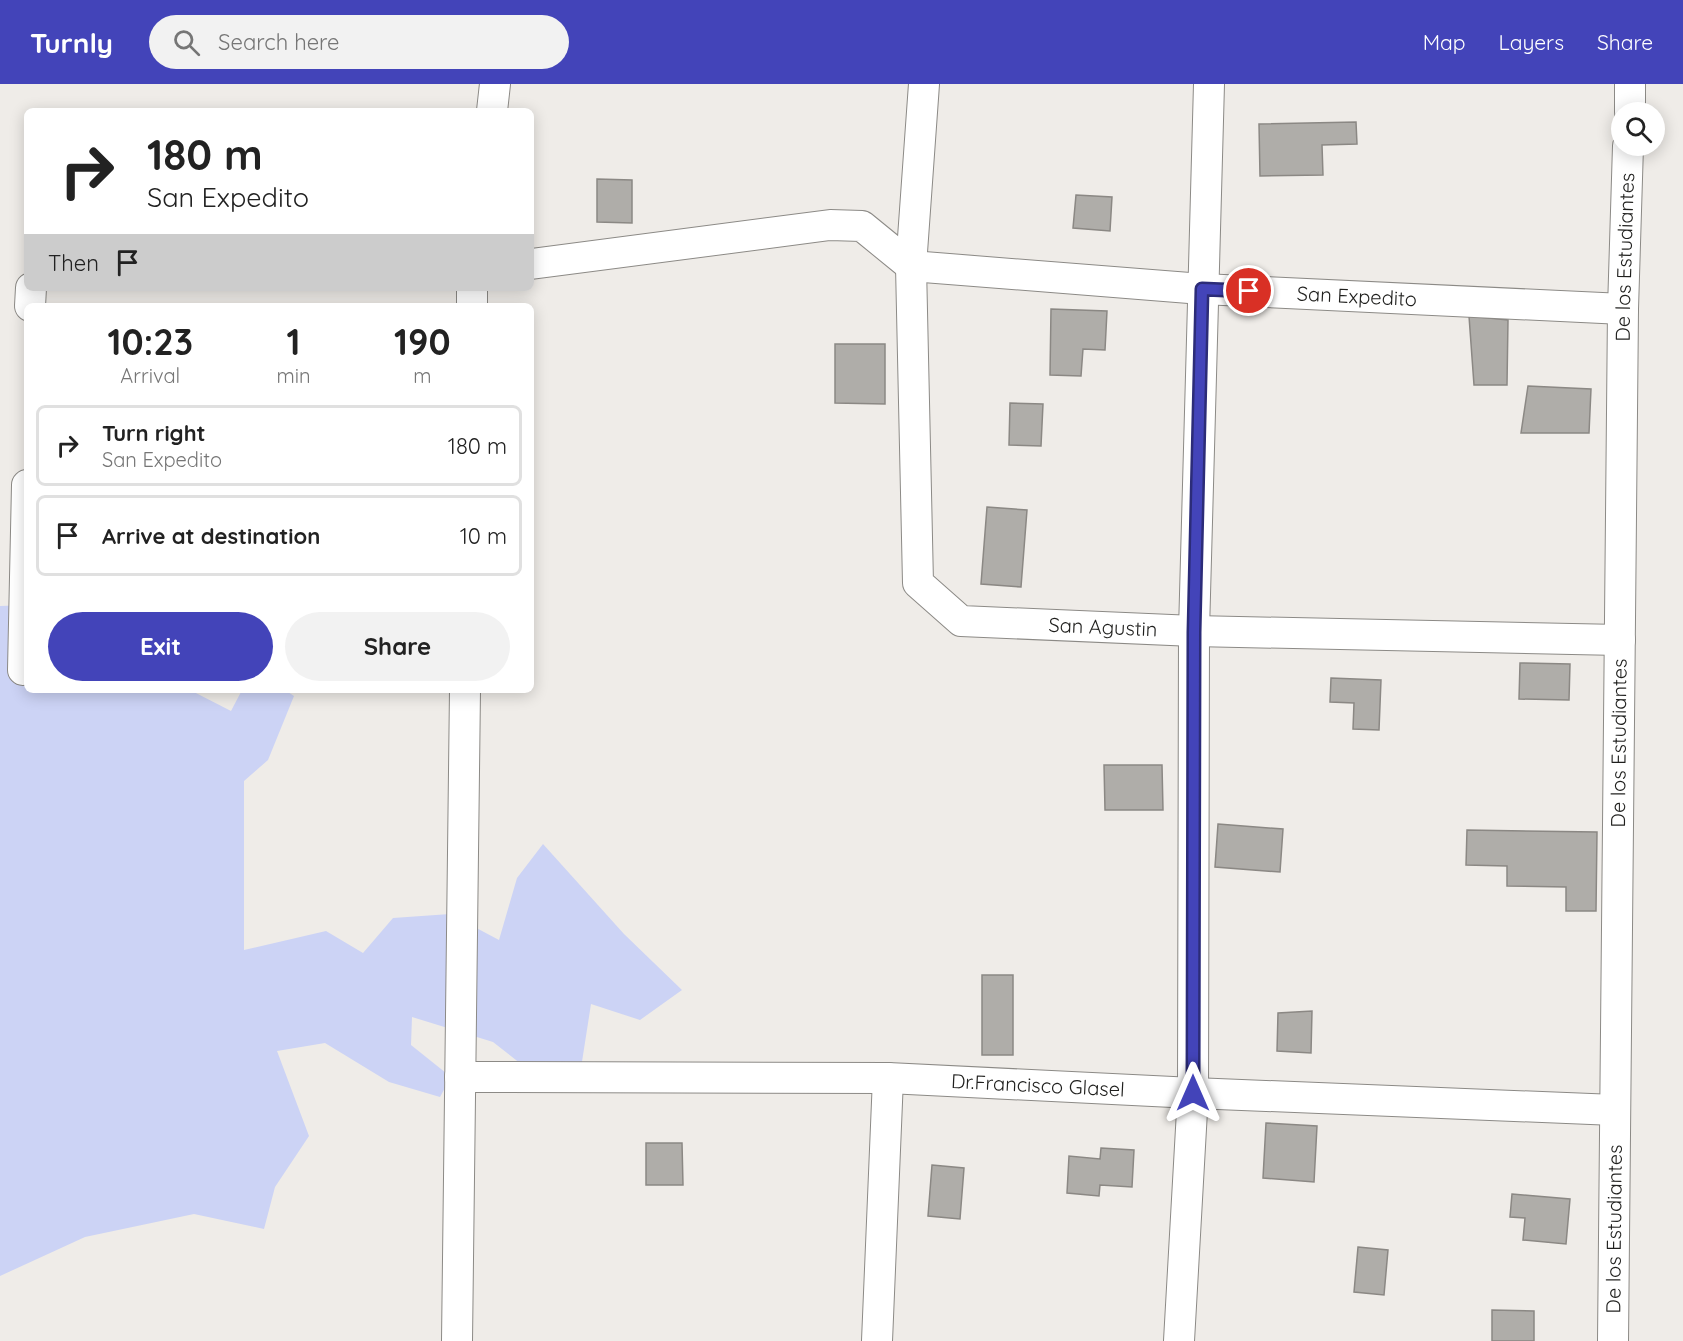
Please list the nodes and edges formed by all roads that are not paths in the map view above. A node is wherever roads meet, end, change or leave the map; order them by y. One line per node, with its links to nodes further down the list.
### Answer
1 (495, 84): 6 (street)
2 (924, 84): 9 (street, San Agustin)
3 (1209, 84): 10 (street)
4 (1630, 84): 5 (street)
5 (1630, 102)
6 (492, 108)
7 (1629, 156): 11 (street, De los Estudiantes)
8 (534, 264): 9 (street)
9 (911, 266): 10 (street, San Expedito); 13 (street, San Agustin)
10 (1202, 289): 11 (street, San Expedito); 13 (street)
11 (1623, 309): 14 (street, De los Estudiantes)
12 (24, 624): 15 (street)
13 (1194, 632): 14 (street, San Agustin); 19 (street)
14 (1620, 640): 20 (street, De los Estudiantes)
15 (24, 670)
16 (465, 693): 17 (street)
17 (460, 1077): 18 (street, Dr.Francisco Glasel); 21 (street)
18 (888, 1078): 19 (street, Dr.Francisco Glasel); 22 (street)
19 (1193, 1093): 20 (street, Dr.Francisco Glasel); 23 (street)
20 (1615, 1110): 24 (street, De los Estudiantes)
21 (457, 1341)
22 (877, 1341)
23 (1179, 1341)
24 (1613, 1341)

